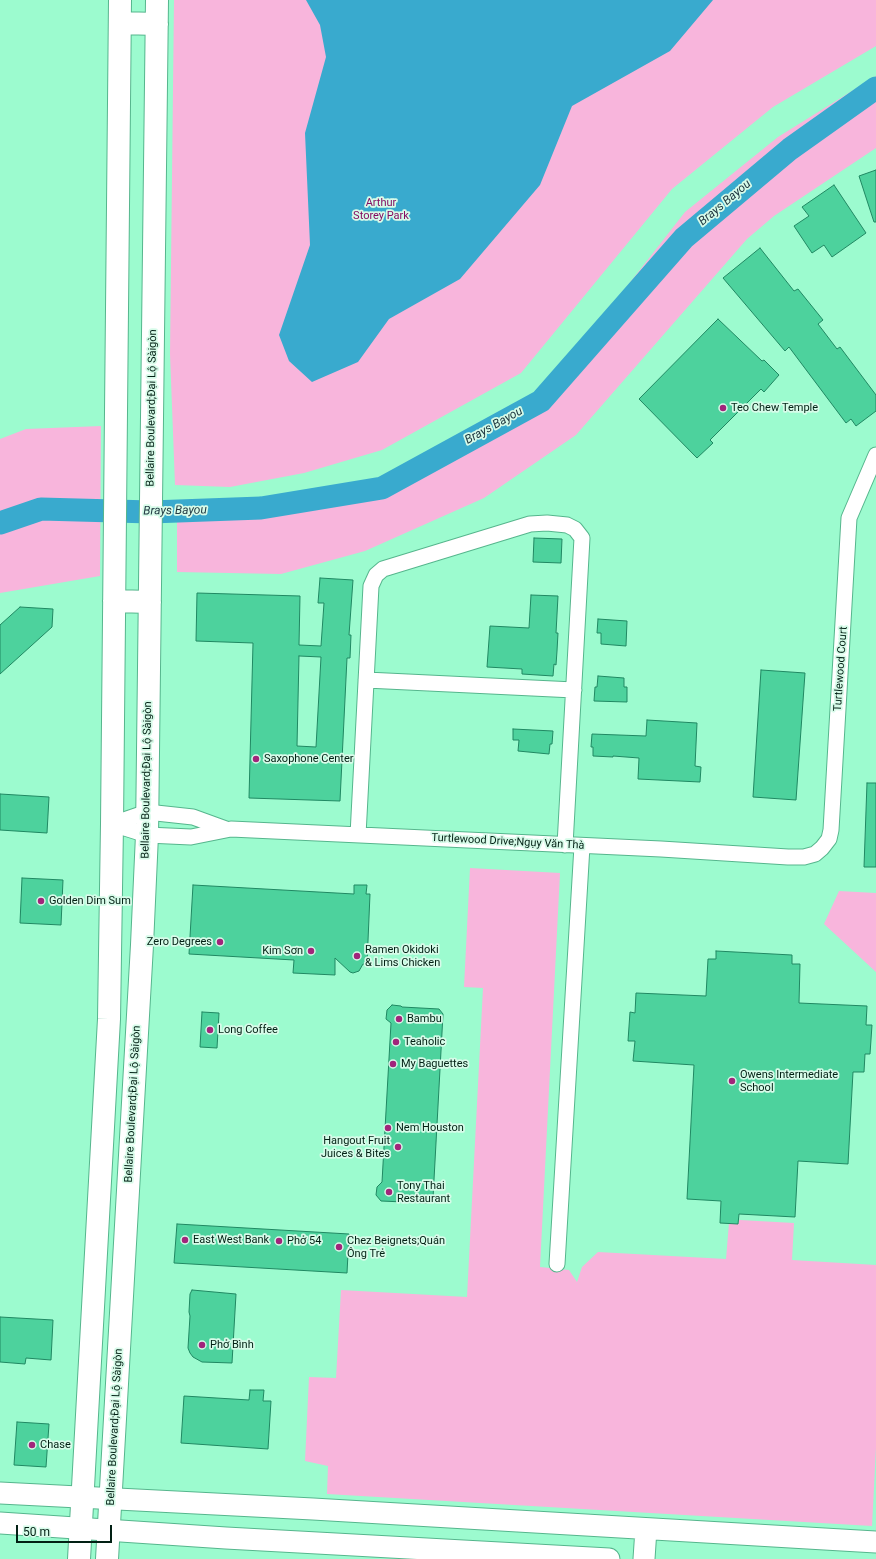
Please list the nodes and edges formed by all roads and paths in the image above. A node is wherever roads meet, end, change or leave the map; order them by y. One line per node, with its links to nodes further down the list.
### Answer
1 (120, 0): 3 (main road)
2 (157, 0): 4 (main road, Bellaire Boulevard;Đại Lộ Sàigòn)
3 (120, 23): 4 (main road); 6 (main road)
4 (157, 24): 7 (main road, Bellaire Boulevard;Đại Lộ Sàigòn)
5 (876, 456): 17 (street, Turtlewood Court)
6 (114, 601): 7 (main road); 11 (main road)
7 (150, 602): 10 (main road, Bellaire Boulevard;Đại Lộ Sàigòn)
8 (366, 680): 9 (street); 9 (street); 14 (street)
9 (574, 690): 15 (street)
10 (147, 812): 11 (street, Turtlewood Drive;Ngụy Văn Thà); 12 (street, Turtlewood Drive;Ngụy Văn Thà); 13 (main road, Bellaire Boulevard;Đại Lộ Sàigòn)
11 (112, 824): 13 (street, Turtlewood Drive;Ngụy Văn Thà); 20 (main road)
12 (227, 829): 13 (street, Turtlewood Drive;Ngụy Văn Thà); 14 (street, Turtlewood Drive;Ngụy Văn Thà)
13 (147, 835): 21 (main road, Bellaire Boulevard;Đại Lộ Sàigòn)
14 (358, 835): 15 (street, Turtlewood Drive;Ngụy Văn Thà)
15 (564, 845): 16 (street, Turtlewood Drive;Ngụy Văn Thà)
16 (582, 846): 17 (street, Turtlewood Drive;Ngụy Văn Thà); 18 (street)
17 (788, 857)
18 (557, 1264)
19 (0, 1493): 20 (main road)
20 (82, 1498): 21 (main road); 24 (main road)
21 (110, 1499): 22 (main road); 26 (main road, Bellaire Boulevard;Đại Lộ Sàigòn)
22 (313, 1509): 25 (main road); 27 (main road)
23 (0, 1523): 24 (main road)
24 (80, 1528): 26 (main road); 29 (main road)
25 (646, 1528): 28 (main road); 32 (main road)
26 (109, 1530): 27 (main road); 30 (main road, Bellaire Boulevard;Đại Lộ Sàigòn)
27 (311, 1542): 31 (main road)
28 (876, 1542)
29 (79, 1559)
30 (107, 1559)
31 (609, 1559)
32 (644, 1559)

